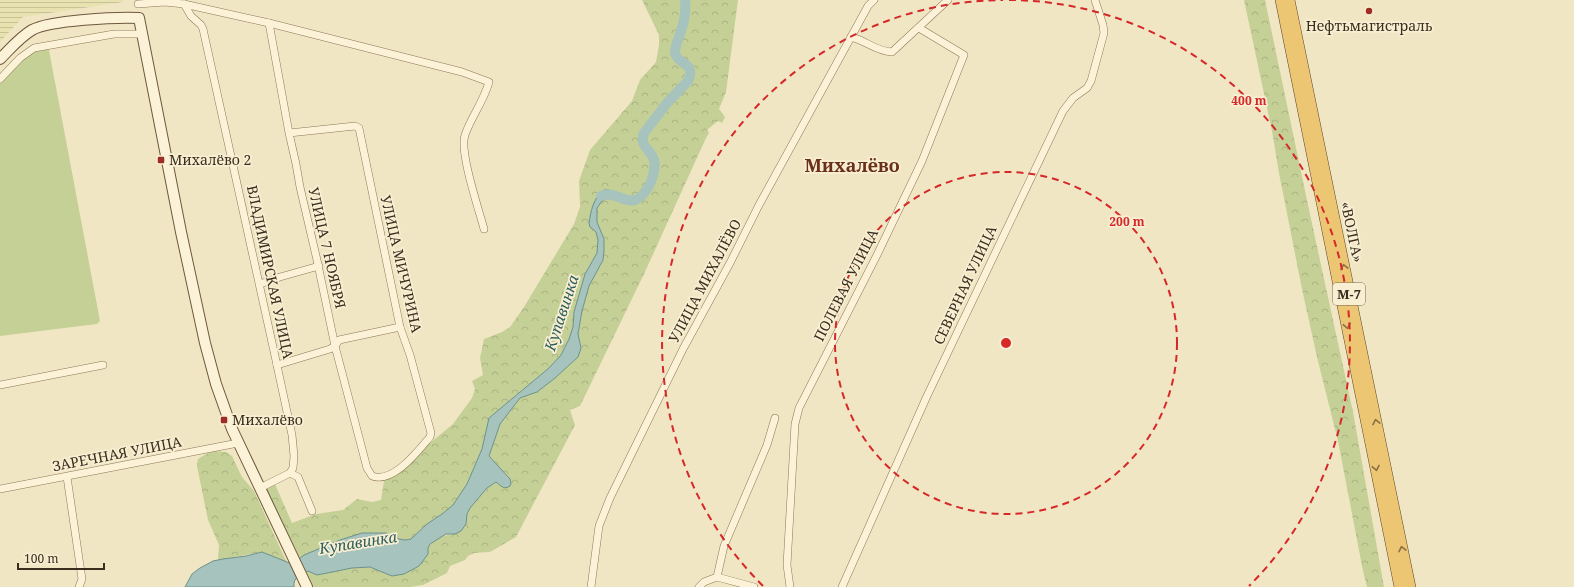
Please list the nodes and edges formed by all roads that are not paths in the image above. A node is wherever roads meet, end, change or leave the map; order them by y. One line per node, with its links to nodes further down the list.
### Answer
1 (874, 0): 12 (street, УЛИЦА МИХАЛЁВО)
2 (948, 0): 10 (street)
3 (1095, 0): 39 (street, СЕВЕРНАЯ УЛИЦА)
4 (1281, 0): 40 (highway, «ВОЛГА» / М-7, one-way to 40)
5 (1289, 0): 41 (highway, «ВОЛГА» / М-7, one-way to 5)
6 (138, 2): 7 (street); 8 (street)
7 (184, 4): 9 (street); 18 (street, ВЛАДИМИРСКАЯ УЛИЦА)
8 (139, 18): 11 (main road); 13 (main road)
9 (269, 22): 15 (street, УЛИЦА 7 НОЯБРЯ); 16 (street)
10 (919, 28): 12 (street); 38 (street, ПОЛЕВАЯ УЛИЦА)
11 (142, 34): 14 (street); 25 (main road)
12 (852, 37): 35 (street, УЛИЦА МИХАЛЁВО)
13 (0, 59)
14 (0, 79)
15 (289, 133): 17 (street, УЛИЦА 7 НОЯБРЯ); 19 (street, УЛИЦА МИЧУРИНА)
16 (484, 228)
17 (319, 266): 18 (street); 20 (street, УЛИЦА 7 НОЯБРЯ)
18 (260, 284): 22 (street, ВЛАДИМИРСКАЯ УЛИЦА)
19 (400, 327): 20 (street); 27 (street, УЛИЦА МИЧУРИНА)
20 (335, 346): 22 (street); 27 (street, УЛИЦА 7 НОЯБРЯ)
21 (103, 365): 23 (street)
22 (277, 365): 26 (street, ВЛАДИМИРСКАЯ УЛИЦА)
23 (0, 385)
24 (775, 418): 32 (street)
25 (238, 443): 28 (street, ЗАРЕЧНАЯ УЛИЦА); 29 (main road)
26 (290, 473): 29 (street); 31 (street)
27 (372, 476)
28 (68, 477): 30 (street, ЗАРЕЧНАЯ УЛИЦА); 34 (street)
29 (260, 488): 33 (main road)
30 (0, 489)
31 (312, 511)
32 (717, 577): 36 (street); 37 (street)
33 (306, 584)
34 (79, 587)
35 (591, 587)
36 (699, 587)
37 (754, 587)
38 (790, 587)
39 (842, 587)
40 (1400, 587)
41 (1410, 587)

